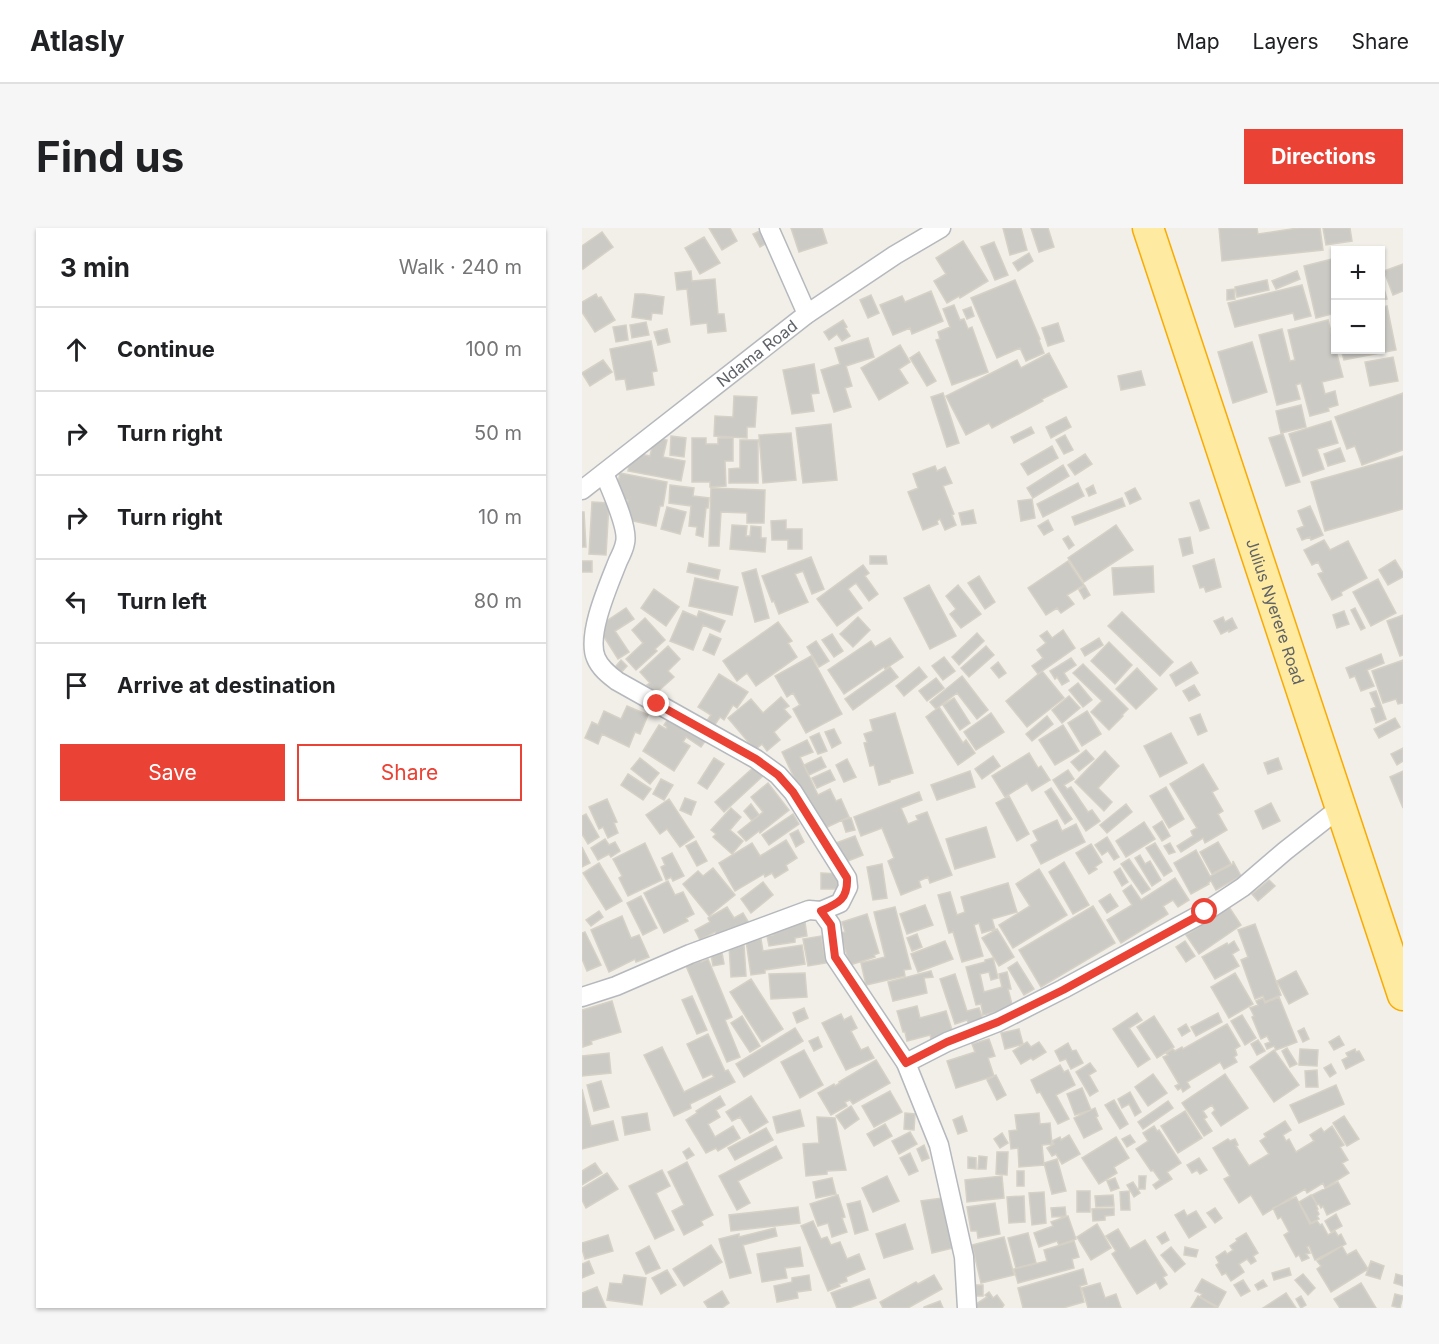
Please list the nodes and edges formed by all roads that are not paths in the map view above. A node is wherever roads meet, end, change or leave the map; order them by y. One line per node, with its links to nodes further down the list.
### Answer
1 (769, 228): 4 (street)
2 (941, 228): 4 (street, Ndama Road)
3 (1148, 228): 7 (highway, Julius Nyerere Road)
4 (807, 314): 5 (street, Ndama Road)
5 (604, 473): 6 (street, Ndama Road); 8 (street)
6 (582, 490)
7 (1341, 807): 9 (highway, Julius Nyerere Road); 11 (street)
8 (821, 911): 10 (street); 11 (street)
9 (1403, 994)
10 (582, 997)
11 (906, 1063): 12 (street)
12 (968, 1308)

